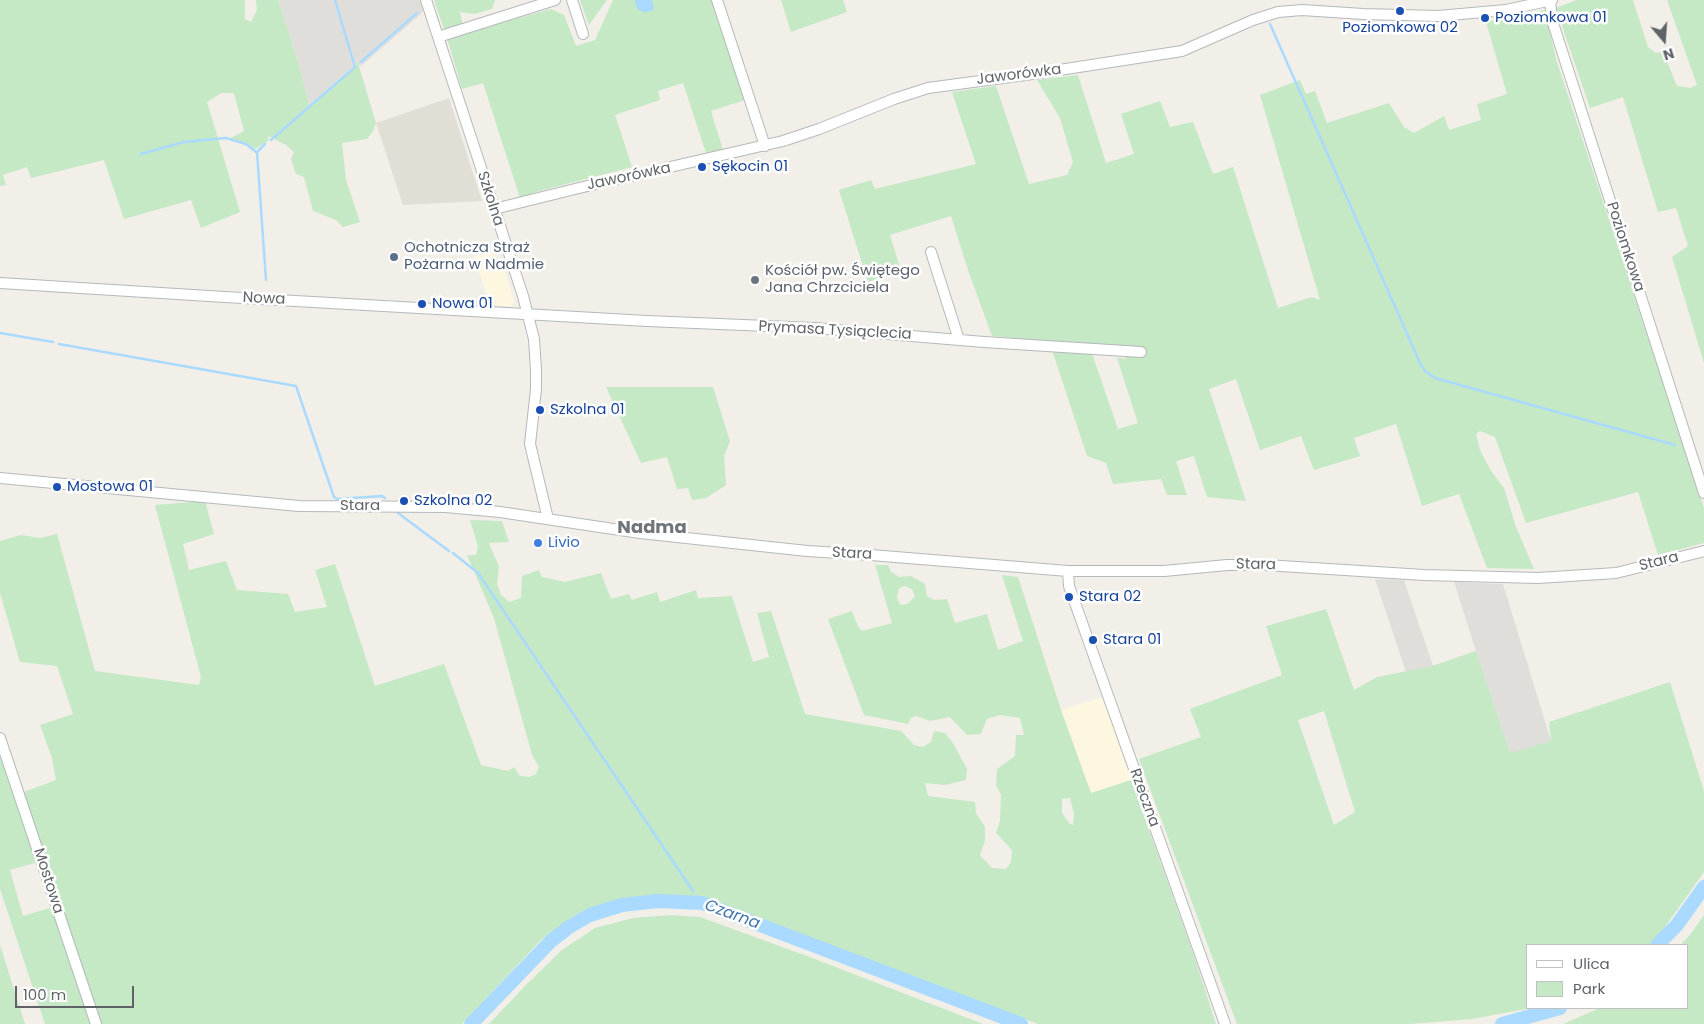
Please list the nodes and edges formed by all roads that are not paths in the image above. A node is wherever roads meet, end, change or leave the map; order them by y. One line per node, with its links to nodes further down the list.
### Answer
1 (426, 0): 7 (street, Szkolna)
2 (555, 0): 7 (street)
3 (572, 0): 6 (street)
4 (716, 0): 8 (street)
5 (1551, 0): 8 (street, Jaworówka); 16 (street, Poziomkowa)
6 (583, 34)
7 (438, 37): 9 (street, Szkolna)
8 (765, 146): 9 (street, Jaworówka)
9 (494, 209): 12 (street, Szkolna)
10 (931, 252): 13 (street)
11 (0, 283): 12 (street, Nowa)
12 (528, 314): 13 (street, Prymasa Tysiąclecia); 17 (street, Szkolna)
13 (959, 340): 14 (street, Prymasa Tysiąclecia)
14 (1142, 352)
15 (0, 478): 17 (street, Stara)
16 (1704, 493)
17 (548, 518): 19 (street, Stara)
18 (1704, 551): 19 (street, Stara)
19 (1068, 571): 22 (street, Rzeczna)
20 (0, 738): 21 (street, Mostowa)
21 (95, 1024)
22 (1225, 1024)

